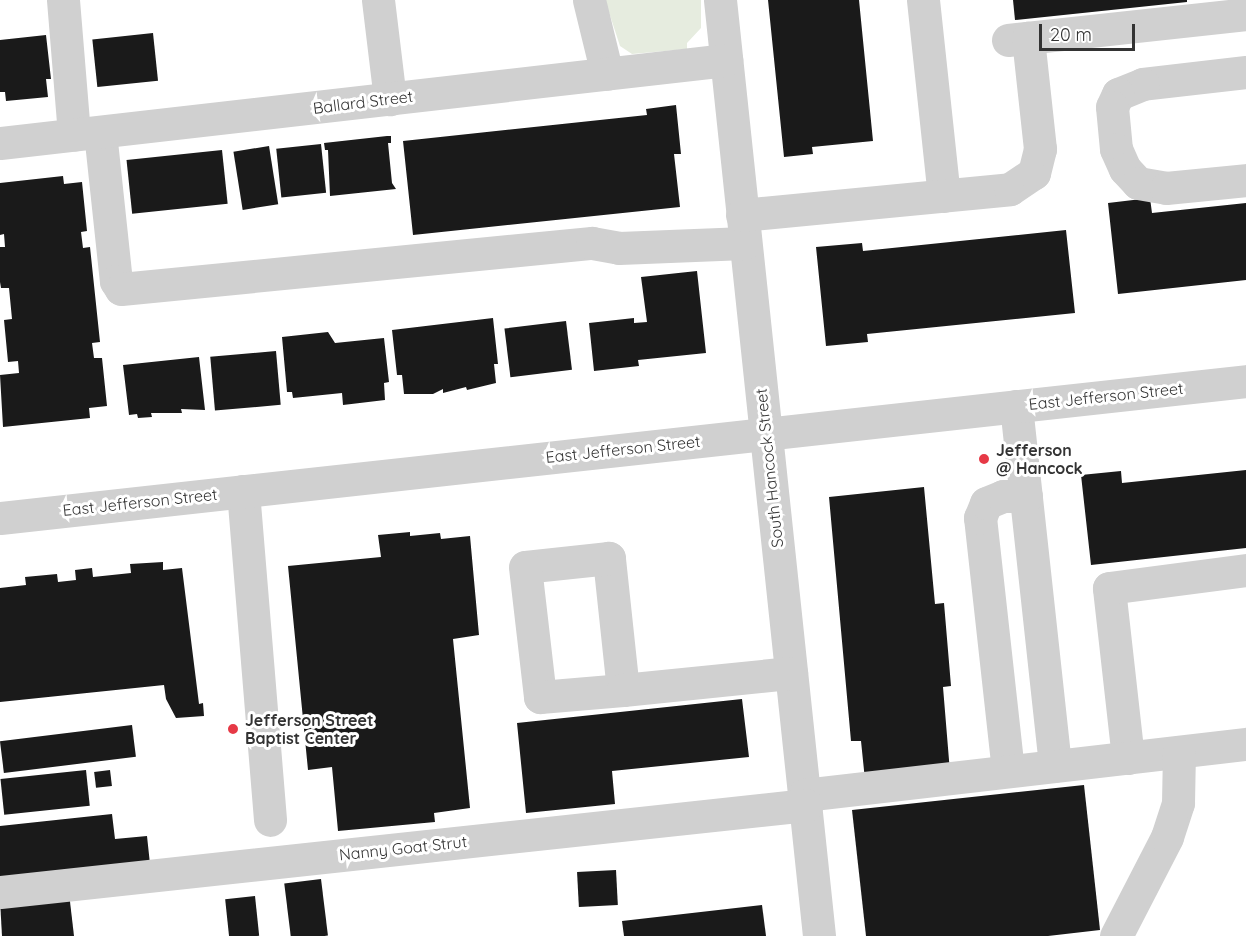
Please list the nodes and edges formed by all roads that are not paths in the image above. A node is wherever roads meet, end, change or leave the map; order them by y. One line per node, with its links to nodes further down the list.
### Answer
1 (63, 0): 11 (street)
2 (378, 0): 10 (street)
3 (589, 0): 9 (street)
4 (720, 0): 7 (street, South Hancock Street)
5 (923, 0): 14 (street)
6 (1246, 14): 14 (street)
7 (726, 60): 9 (street, Ballard Street); 15 (street, South Hancock Street)
8 (1246, 72): 13 (street)
9 (607, 74): 10 (street, Ballard Street)
10 (390, 99): 11 (street, Ballard Street)
11 (87, 134): 12 (street, Ballard Street); 15 (street)
12 (0, 142)
13 (1246, 180)
14 (944, 196): 15 (street)
15 (744, 229): 18 (street, South Hancock Street)
16 (1246, 381): 17 (street, East Jefferson Street)
17 (1016, 406): 18 (street, East Jefferson Street); 20 (street)
18 (766, 433): 19 (street, East Jefferson Street); 23 (street, South Hancock Street)
19 (243, 491): 21 (street, East Jefferson Street); 31 (street)
20 (1026, 496): 28 (street); 29 (street)
21 (0, 518)
22 (1246, 570): 27 (street)
23 (791, 673): 24 (street); 30 (street, South Hancock Street)
24 (623, 690): 24 (street)
25 (1246, 744): 26 (street, Nanny Goat Strut)
26 (1179, 752): 27 (street, Nanny Goat Strut); 34 (street)
27 (1128, 758): 28 (street, Nanny Goat Strut)
28 (1055, 766): 29 (street, Nanny Goat Strut)
29 (1008, 771): 30 (street, Nanny Goat Strut)
30 (805, 800): 32 (street, Nanny Goat Strut); 33 (street, South Hancock Street)
31 (270, 820)
32 (0, 892)
33 (819, 936)
34 (1116, 936)

